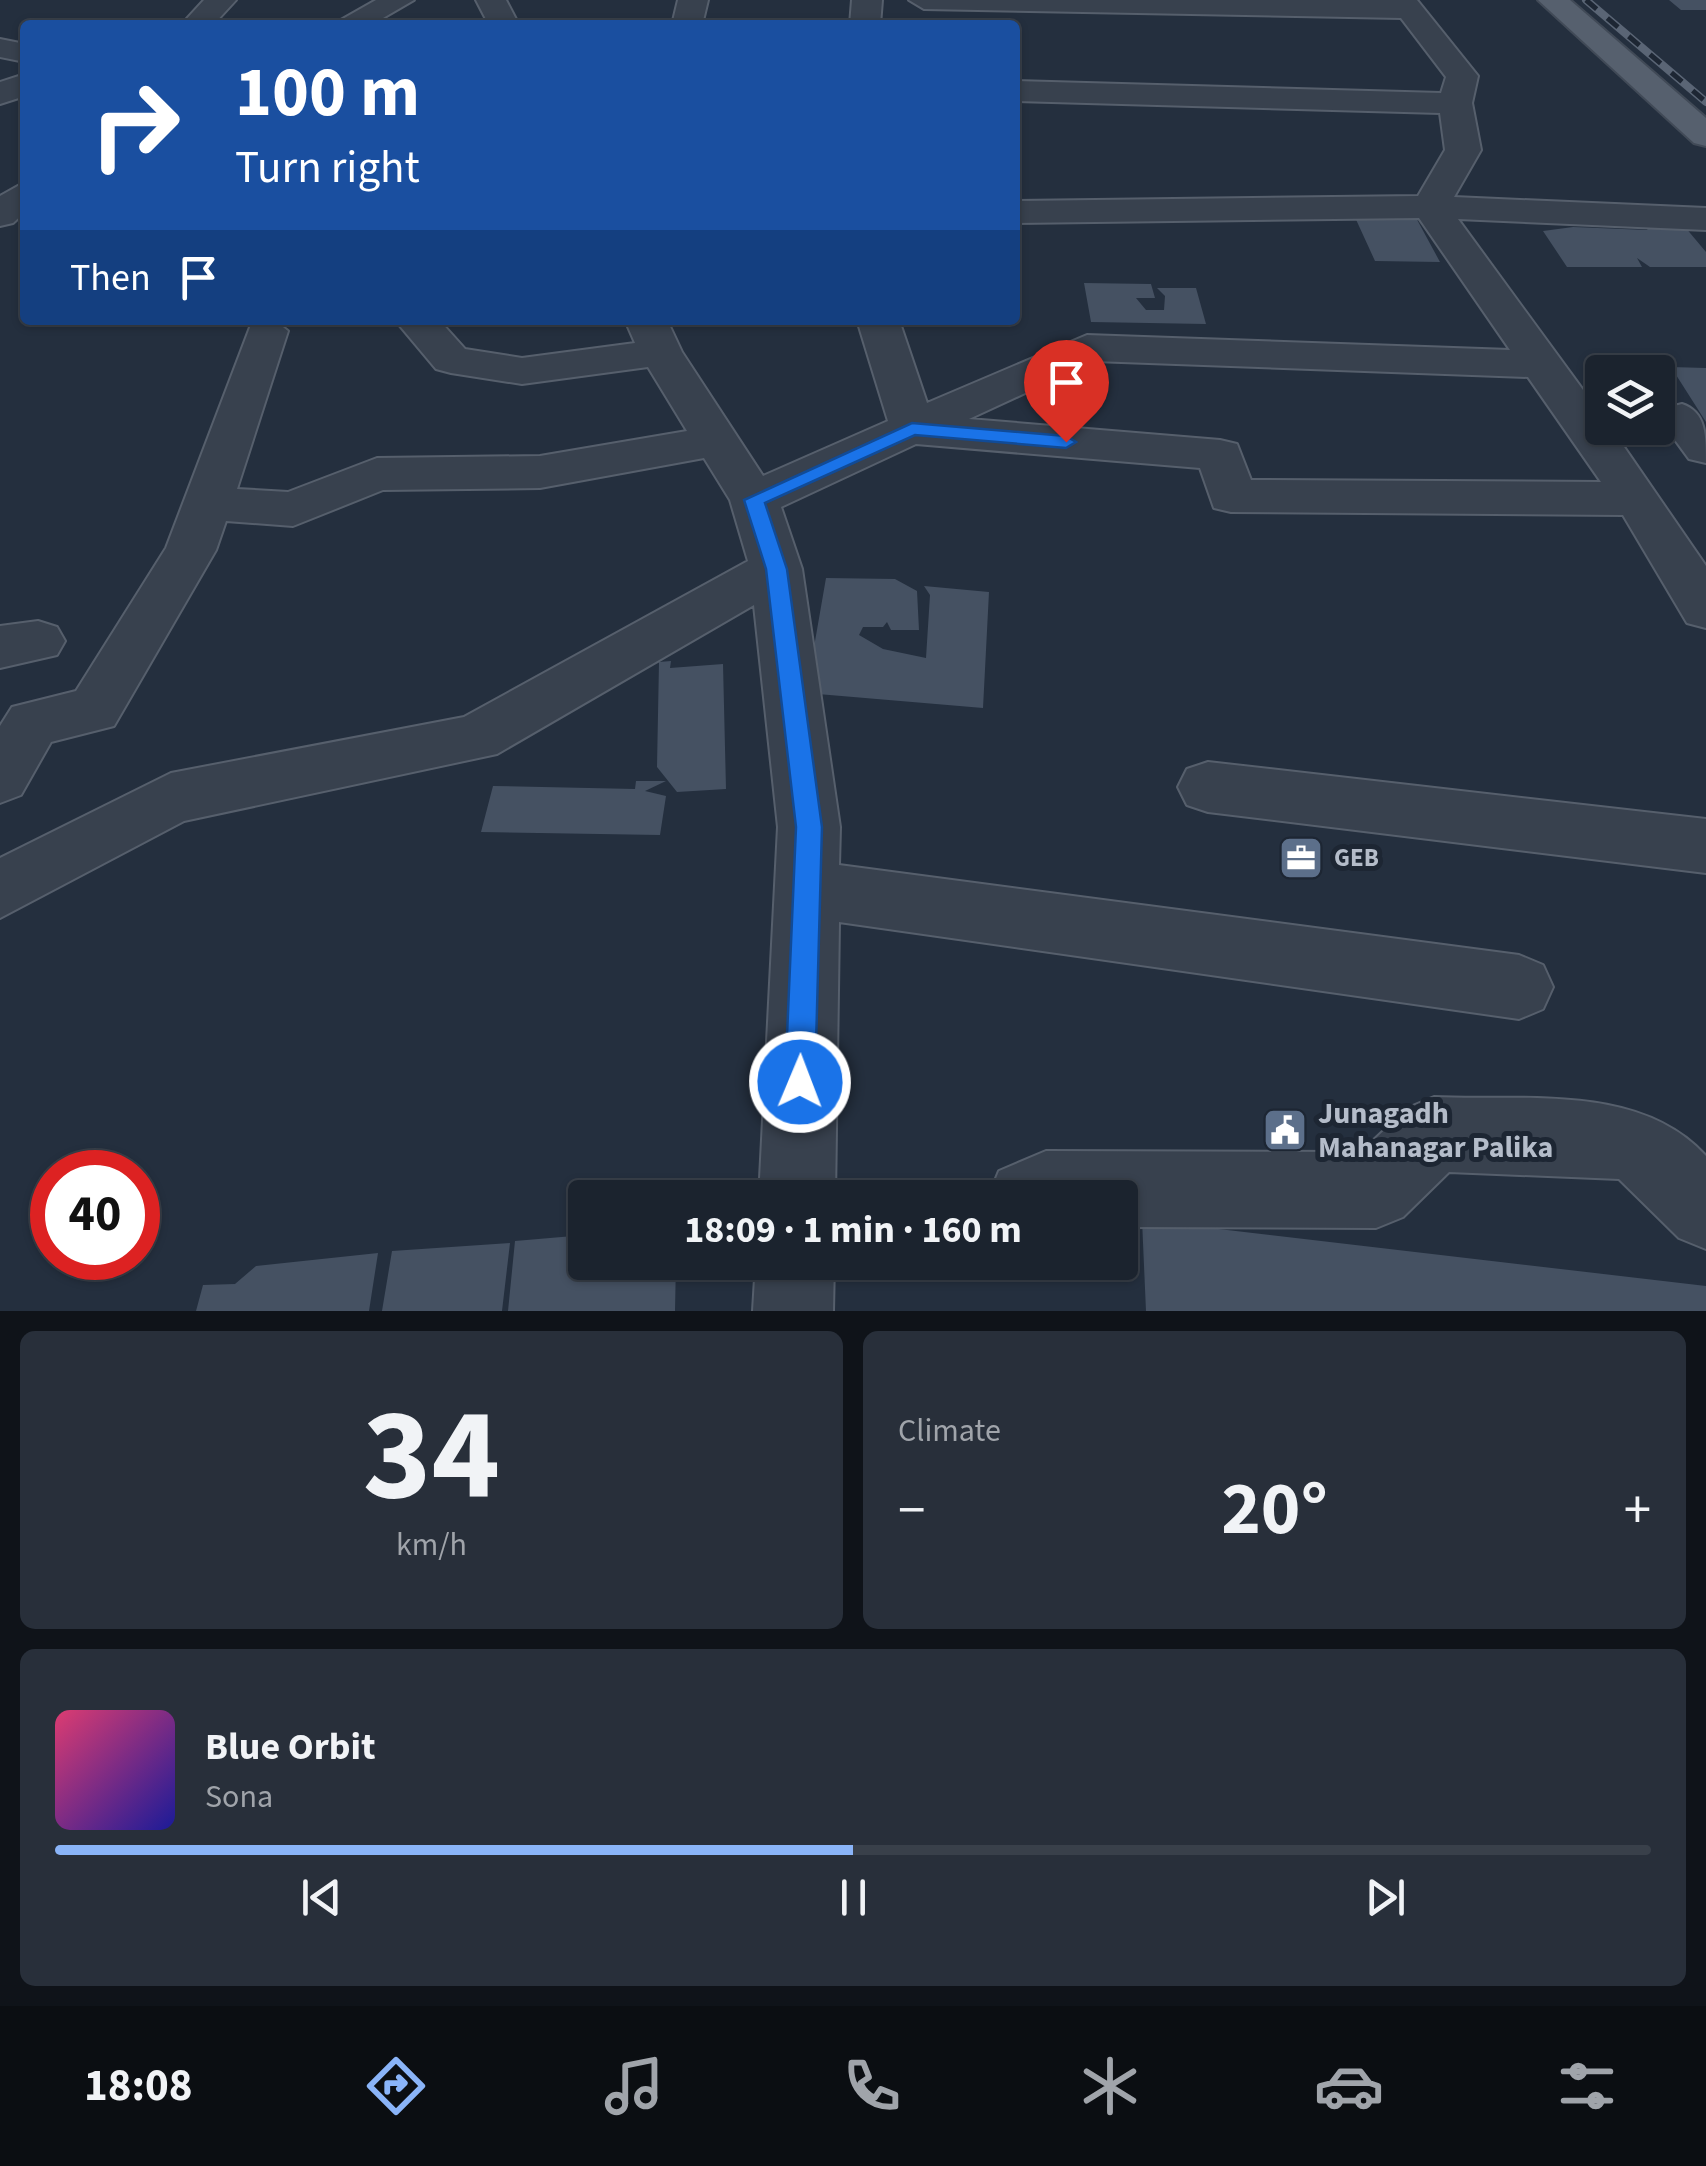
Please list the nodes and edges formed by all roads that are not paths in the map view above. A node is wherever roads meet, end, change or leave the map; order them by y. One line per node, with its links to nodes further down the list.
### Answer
1 (221, 0): 6 (street)
2 (399, 0): 7 (street)
3 (924, 0): 5 (street)
4 (1554, 0): 10 (main road)
5 (1406, 4): 9 (street)
6 (201, 20)
7 (357, 20)
8 (1020, 91): 9 (street)
9 (1455, 103): 12 (street)
10 (1706, 136)
11 (20, 197): 14 (street)
12 (1430, 207): 13 (street); 15 (street); 20 (street)
13 (1020, 212)
14 (0, 215)
15 (1706, 219)
16 (420, 325): 19 (street)
17 (880, 325): 21 (street)
18 (267, 331): 25 (street)
19 (653, 336): 22 (street)
20 (1542, 364): 21 (street); 23 (street)
21 (912, 429): 23 (street); 24 (street)
22 (714, 442): 24 (street); 25 (street)
23 (1638, 499): 27 (street)
24 (754, 500): 26 (street)
25 (207, 503): 28 (street)
26 (776, 569): 31 (street); 32 (street)
27 (1706, 609)
28 (0, 778)
29 (1208, 787): 30 (street)
30 (1706, 846)
31 (806, 889): 33 (street); 34 (street)
32 (0, 890)
33 (1519, 987)
34 (798, 1180)
35 (1138, 1190): 36 (street)
36 (1706, 1211)
37 (794, 1280): 38 (street)
38 (793, 1311)

